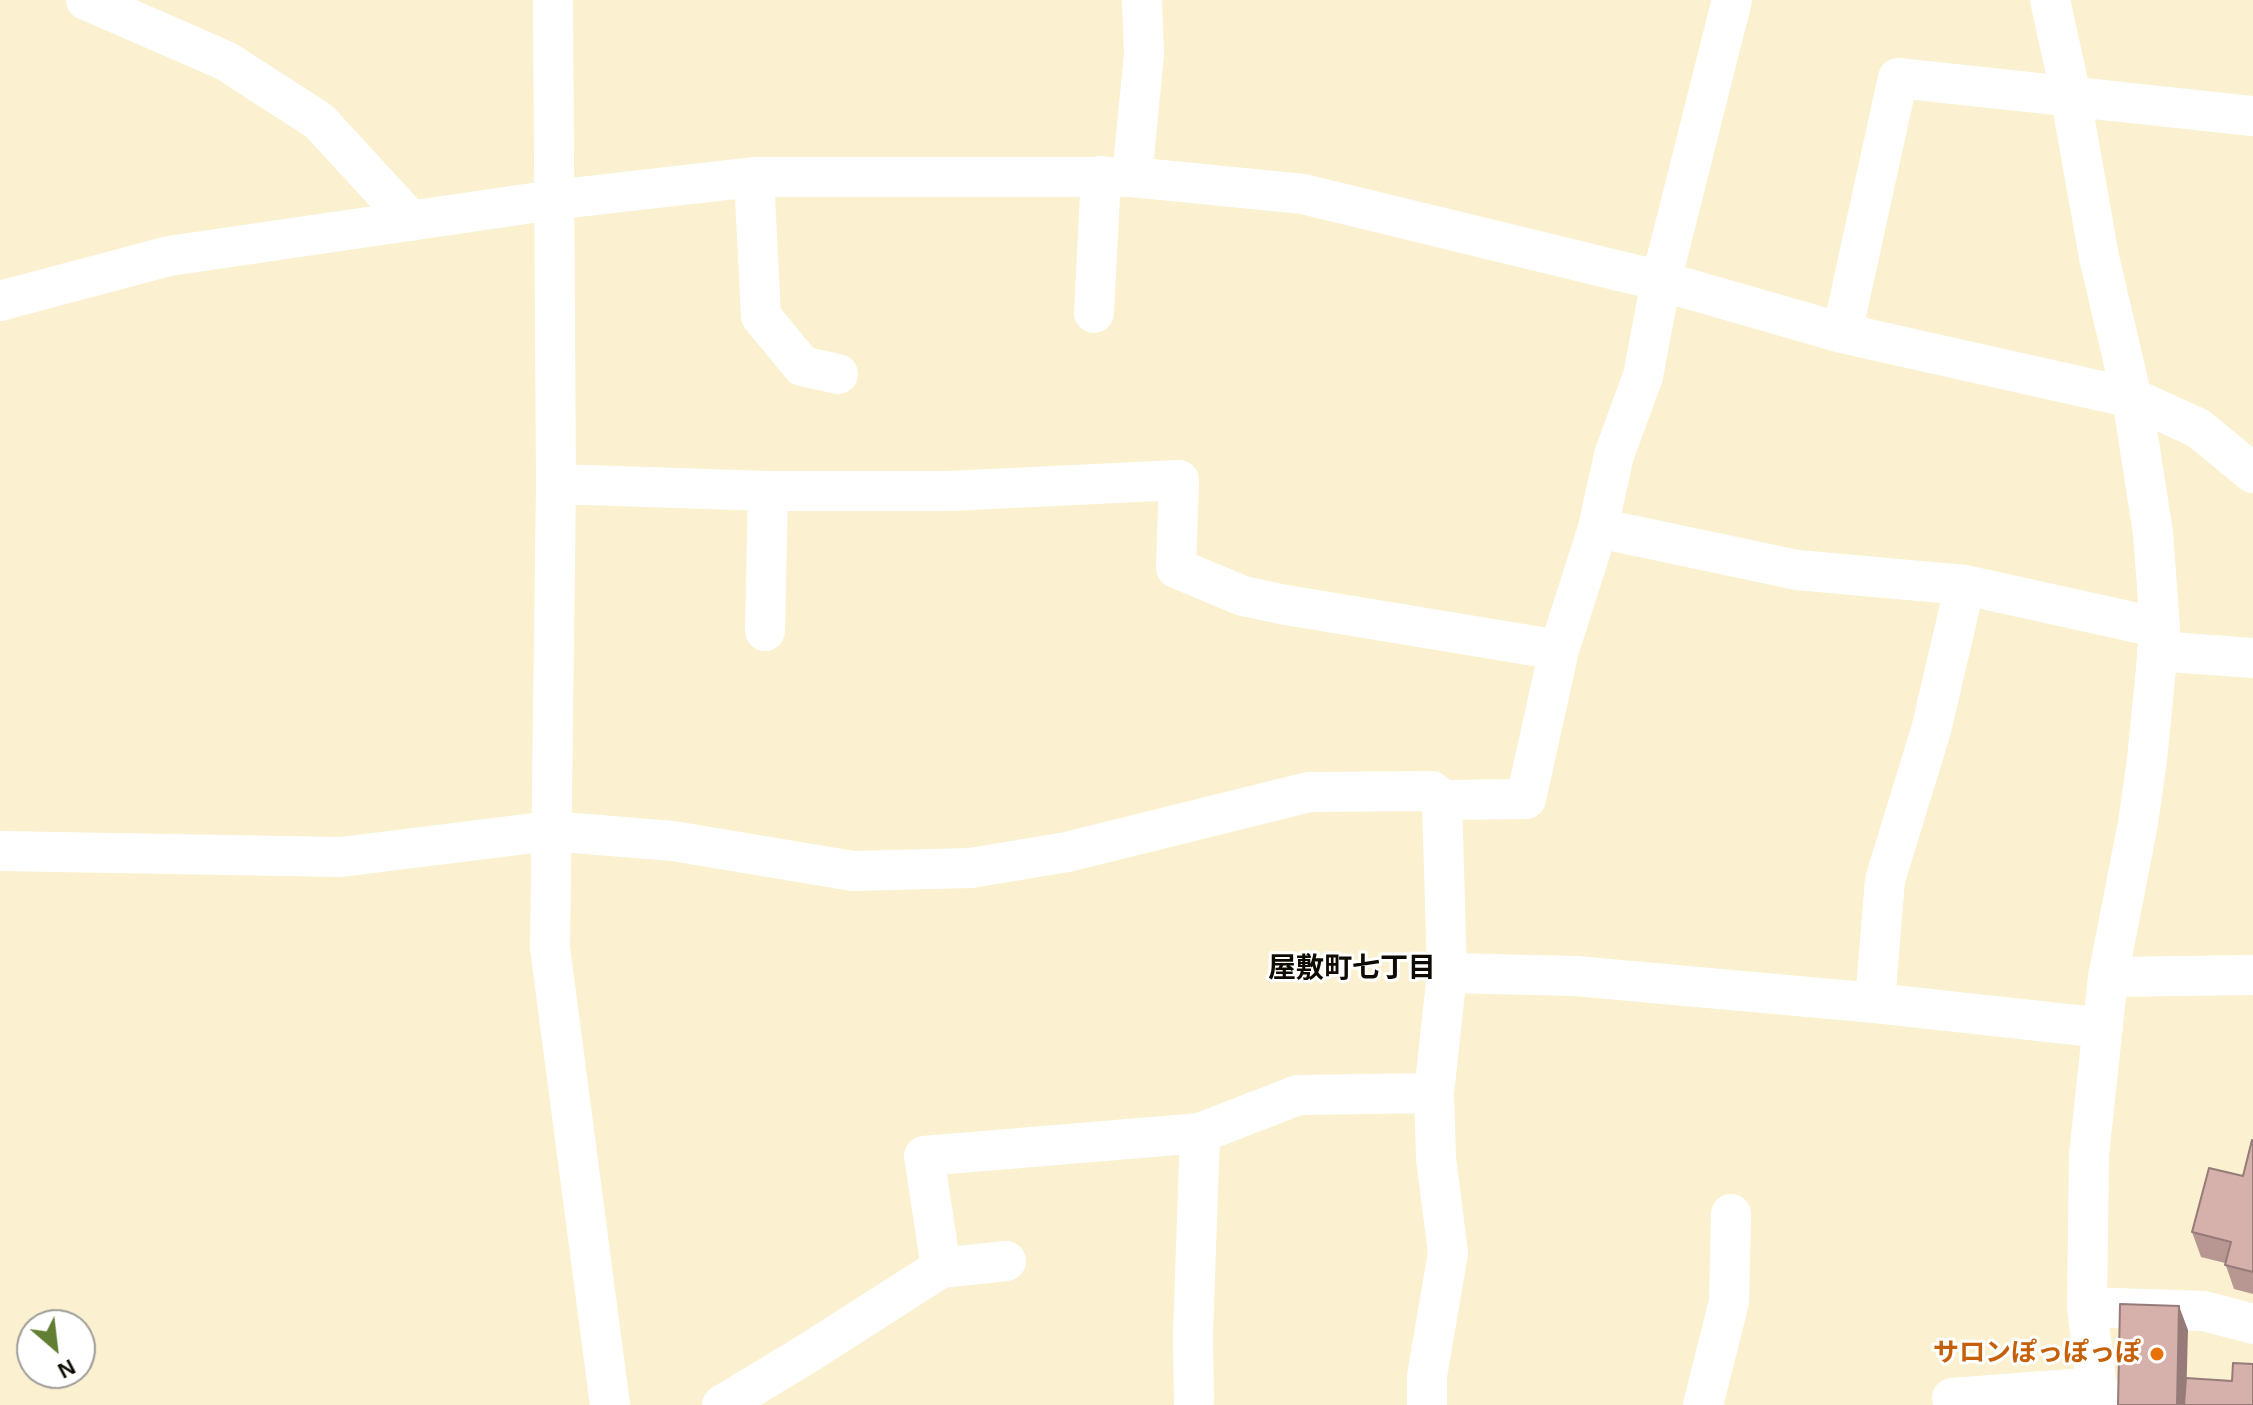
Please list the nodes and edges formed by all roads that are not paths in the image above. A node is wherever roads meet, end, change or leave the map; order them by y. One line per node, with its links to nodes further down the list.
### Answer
1 (86, 0): 11 (street)
2 (553, 0): 10 (street)
3 (1142, 0): 9 (street)
4 (1732, 0): 12 (street)
5 (2050, 0): 6 (street)
6 (2070, 96): 7 (street); 15 (street); 17 (street)
7 (2253, 116)
8 (754, 177): 9 (street); 10 (street); 16 (street)
9 (1117, 177): 12 (street); 14 (street)
10 (553, 200): 11 (street); 19 (street)
11 (411, 221): 13 (street)
12 (1661, 281): 15 (street); 21 (street)
13 (0, 301)
14 (1094, 313)
15 (1842, 333): 17 (street)
16 (838, 374)
17 (2132, 398): 18 (street); 24 (street)
18 (2253, 473)
19 (556, 484): 20 (street); 28 (street)
20 (768, 491): 23 (street); 25 (street)
21 (1598, 528): 22 (street); 25 (street)
22 (1965, 585): 24 (street); 33 (street)
23 (765, 631)
24 (2158, 640): 26 (street); 32 (street)
25 (1559, 650): 27 (street)
26 (2253, 658)
27 (1442, 800): 28 (street); 30 (street)
28 (550, 831): 29 (street); 44 (street)
29 (0, 851)
30 (1447, 973): 33 (street); 35 (street)
31 (2253, 975): 32 (street)
32 (2108, 977): 34 (street)
33 (1875, 1003): 34 (street)
34 (2103, 1028): 40 (street)
35 (1434, 1093): 36 (street); 47 (street)
36 (1200, 1133): 39 (street); 46 (street)
37 (1731, 1214): 48 (street)
38 (1006, 1261): 39 (street)
39 (941, 1268): 45 (street)
40 (2087, 1307): 41 (street); 42 (street)
41 (2253, 1324)
42 (2098, 1396): 43 (street)
43 (1952, 1398)
44 (610, 1405)
45 (722, 1405)
46 (1194, 1405)
47 (1427, 1405)
48 (1703, 1405)

